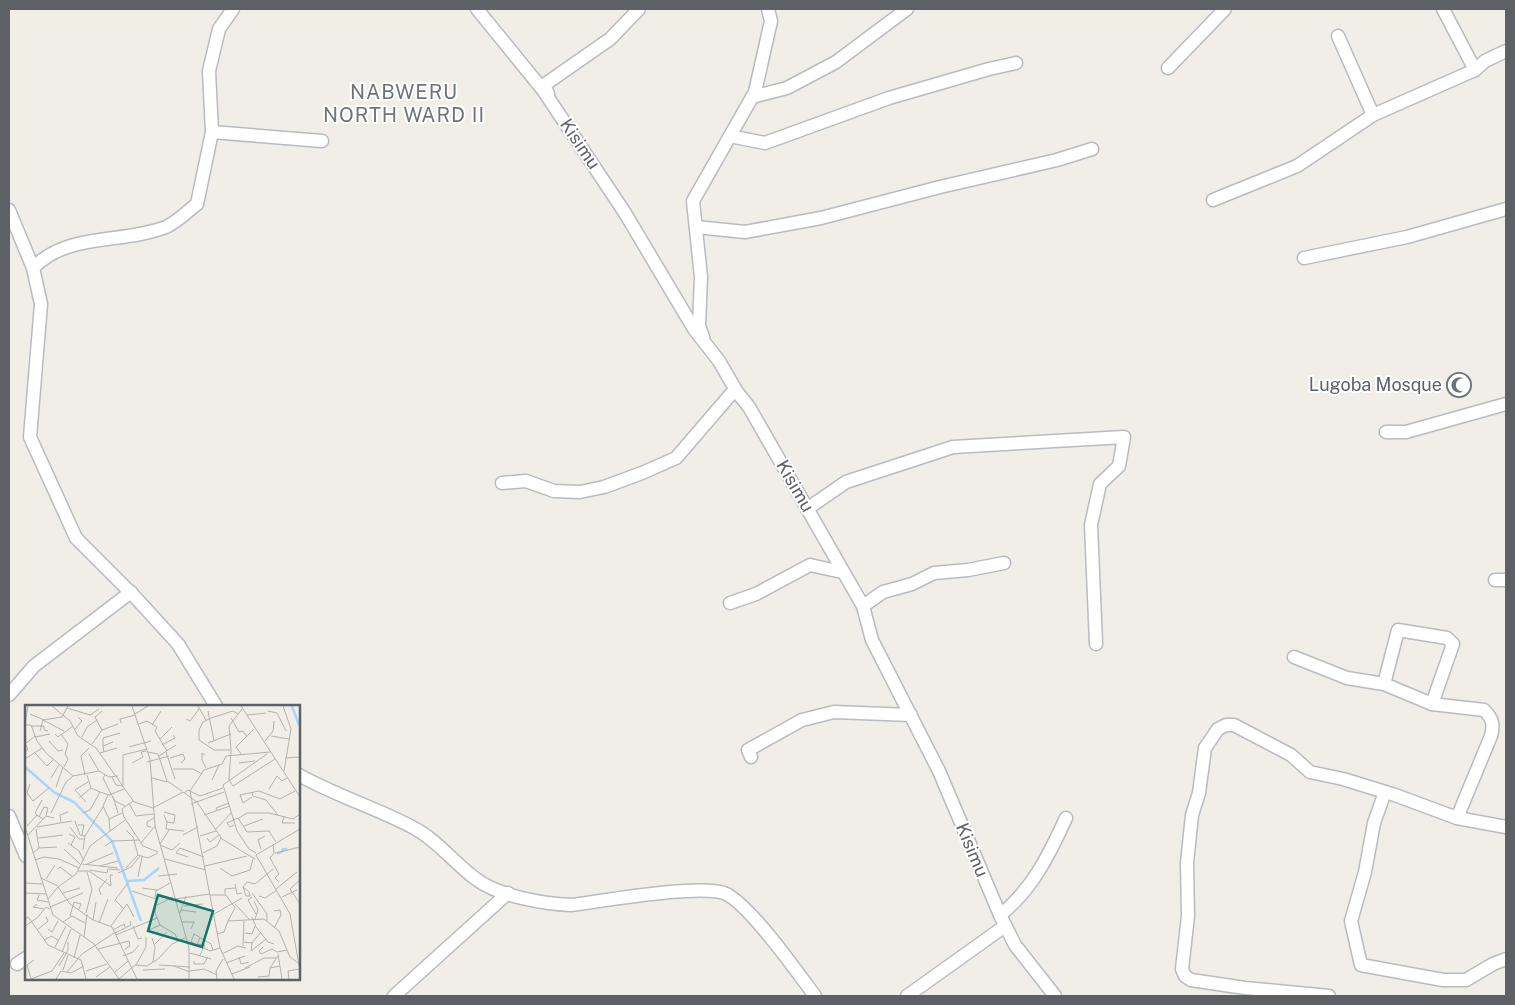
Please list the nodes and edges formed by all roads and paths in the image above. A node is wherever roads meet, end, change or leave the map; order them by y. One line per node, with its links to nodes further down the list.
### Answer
1 (233, 9): 16 (street)
2 (477, 9): 14 (street, Kisimu)
3 (639, 9): 14 (street)
4 (768, 9): 13 (street)
5 (907, 9): 13 (street)
6 (1226, 9): 11 (street)
7 (1443, 9): 12 (street)
8 (1338, 36): 15 (street)
9 (1506, 51): 12 (street)
10 (1016, 63): 17 (street)
11 (1168, 68)
12 (1475, 70): 15 (street)
13 (752, 97): 17 (street)
14 (551, 101): 26 (street, Kisimu)
15 (1373, 115): 20 (street)
16 (212, 132): 18 (street); 25 (street)
17 (730, 136): 23 (street)
18 (322, 141)
19 (1092, 149): 23 (street)
20 (1213, 200)
21 (1506, 209): 24 (street)
22 (9, 210): 25 (street)
23 (696, 227): 26 (street)
24 (1304, 258)
25 (33, 268): 34 (street)
26 (706, 344): 27 (street, Kisimu)
27 (737, 392): 30 (street); 31 (street, Kisimu)
28 (1506, 404): 29 (street)
29 (1386, 432)
30 (502, 483)
31 (808, 509): 33 (street, Kisimu); 37 (street)
32 (1004, 563): 36 (street)
33 (842, 572): 35 (street); 36 (street, Kisimu)
34 (131, 592): 40 (street); 42 (street)
35 (730, 603)
36 (863, 606): 43 (street, Kisimu)
37 (1096, 644)
38 (1294, 657): 39 (street)
39 (1384, 684): 41 (street); 41 (street)
40 (9, 695)
41 (1432, 704): 49 (street)
42 (215, 705)
43 (911, 715): 44 (street); 53 (street, Kisimu)
44 (751, 757)
45 (300, 776): 52 (street)
46 (1386, 792): 49 (street); 54 (street); 59 (street)
47 (9, 816): 51 (street)
48 (1066, 818): 53 (street)
49 (1458, 818): 50 (street)
50 (1506, 827)
51 (25, 854)
52 (508, 893): 55 (street); 56 (street)
53 (1002, 920): 57 (street); 58 (street, Kisimu)
54 (1506, 959)
55 (394, 996)
56 (815, 996)
57 (907, 996)
58 (1055, 996)
59 (1329, 996)

